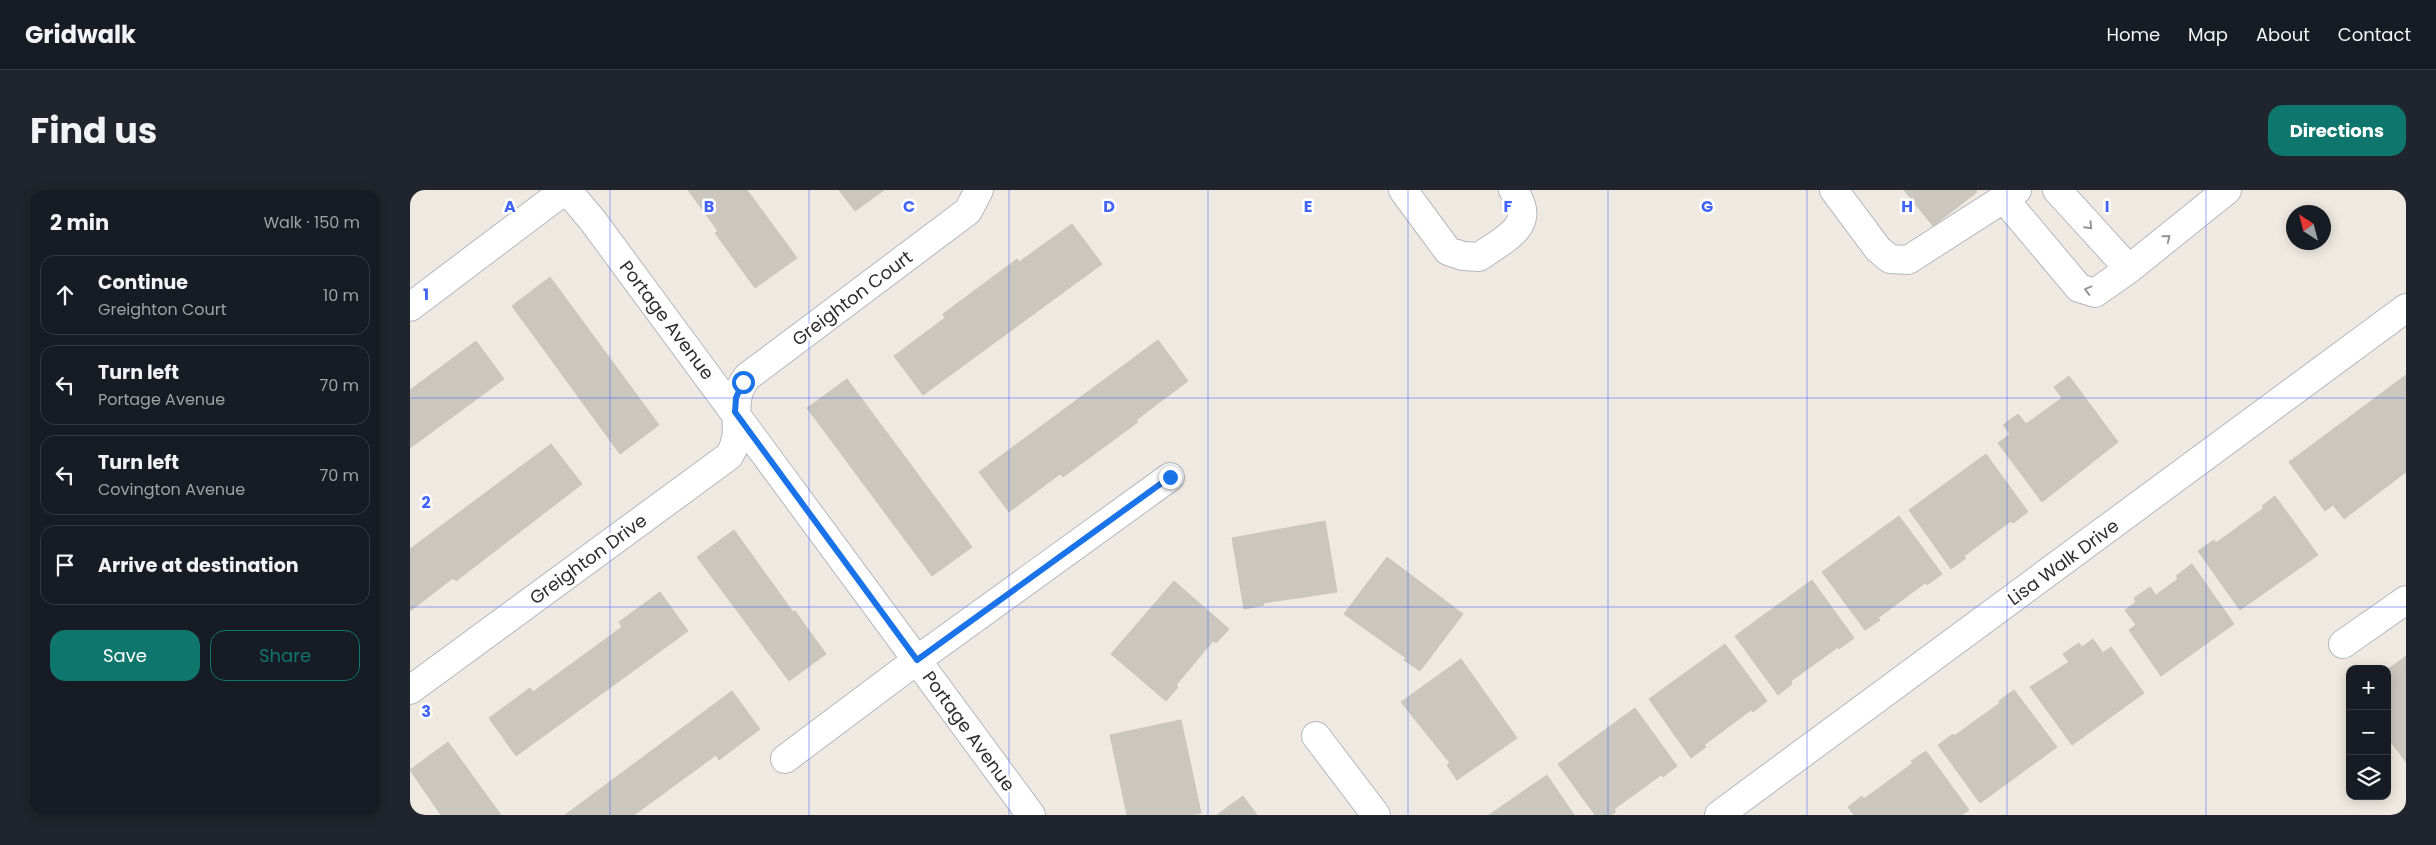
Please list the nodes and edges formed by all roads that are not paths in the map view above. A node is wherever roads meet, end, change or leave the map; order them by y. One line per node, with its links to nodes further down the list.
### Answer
1 (566, 190): 10 (street, Portage Avenue); 12 (street, Portage Avenue)
2 (979, 190): 12 (street, Greighton Court)
3 (1403, 190): 4 (street)
4 (1513, 190)
5 (1834, 190): 8 (street)
6 (2056, 190): 9 (street, one-way to 9)
7 (2227, 190): 9 (street, one-way to 7)
8 (2011, 195): 9 (street, one-way to 8)
9 (2129, 269)
10 (410, 307)
11 (2406, 308): 22 (street, Lisa Walk Drive)
12 (735, 412): 16 (street, Portage Avenue); 17 (street, Greighton Drive)
13 (1170, 477): 16 (street)
14 (2406, 600): 15 (street)
15 (2344, 644)
16 (917, 660): 19 (street); 20 (street, Portage Avenue)
17 (410, 690)
18 (1316, 736): 21 (street)
19 (785, 760)
20 (1032, 815)
21 (1376, 815)
22 (1719, 815)

